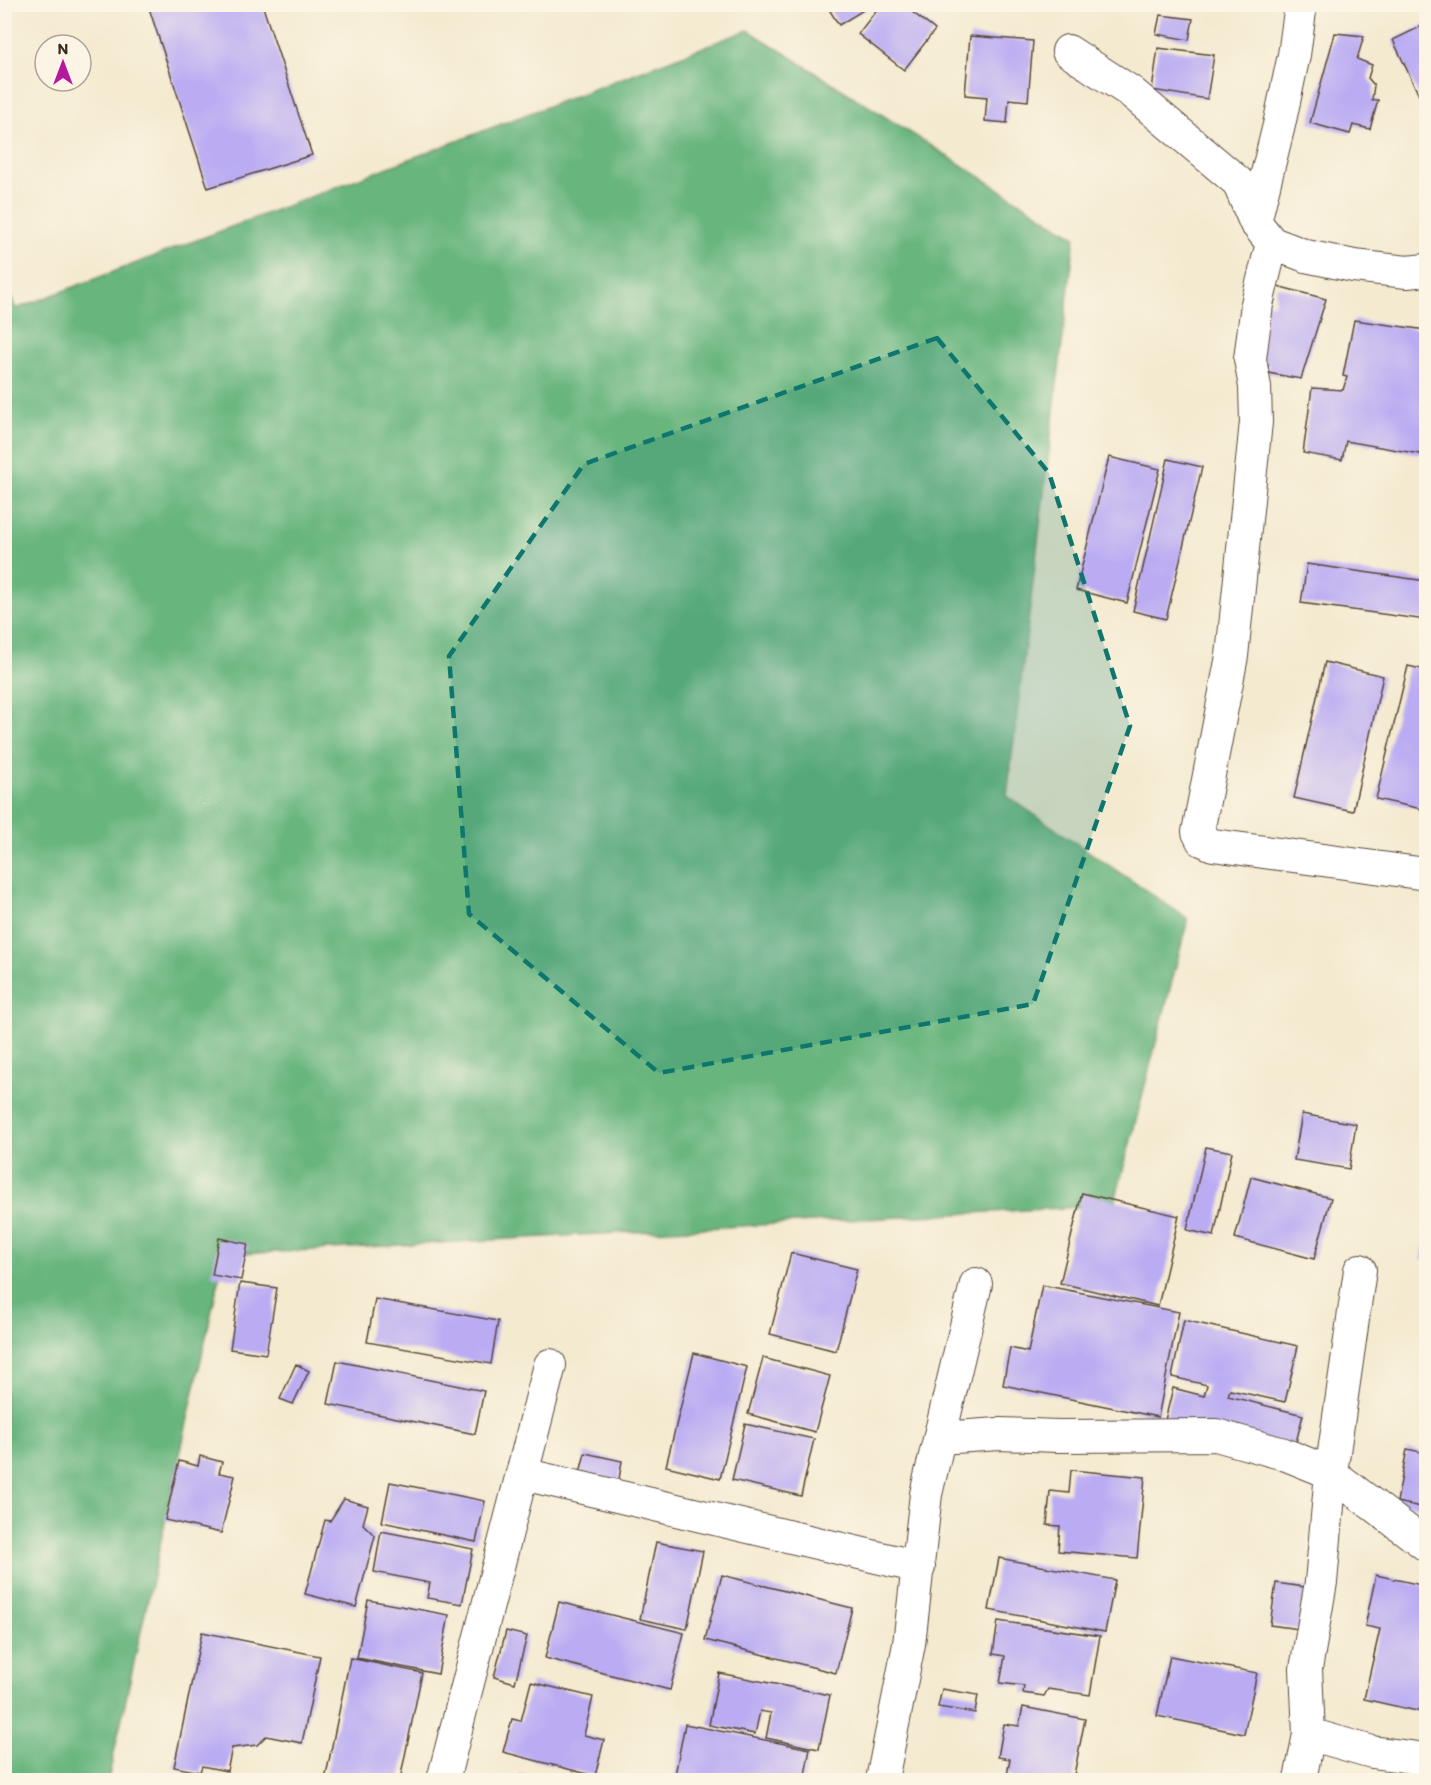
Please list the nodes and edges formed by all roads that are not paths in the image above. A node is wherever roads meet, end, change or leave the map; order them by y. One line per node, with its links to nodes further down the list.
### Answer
1 (1301, 4): 3 (street)
2 (1068, 51): 3 (street)
3 (1264, 233): 4 (street); 5 (street)
4 (1426, 270)
5 (1426, 874)
6 (1360, 1270): 10 (street)
7 (976, 1284): 9 (street)
8 (550, 1365): 11 (street)
9 (939, 1438): 10 (street); 13 (street)
10 (1331, 1473): 12 (street); 14 (street)
11 (523, 1474): 13 (street); 16 (street)
12 (1426, 1545)
13 (918, 1567): 17 (street)
14 (1309, 1734): 15 (street); 18 (street)
15 (1426, 1759)
16 (443, 1780)
17 (882, 1780)
18 (1300, 1780)

